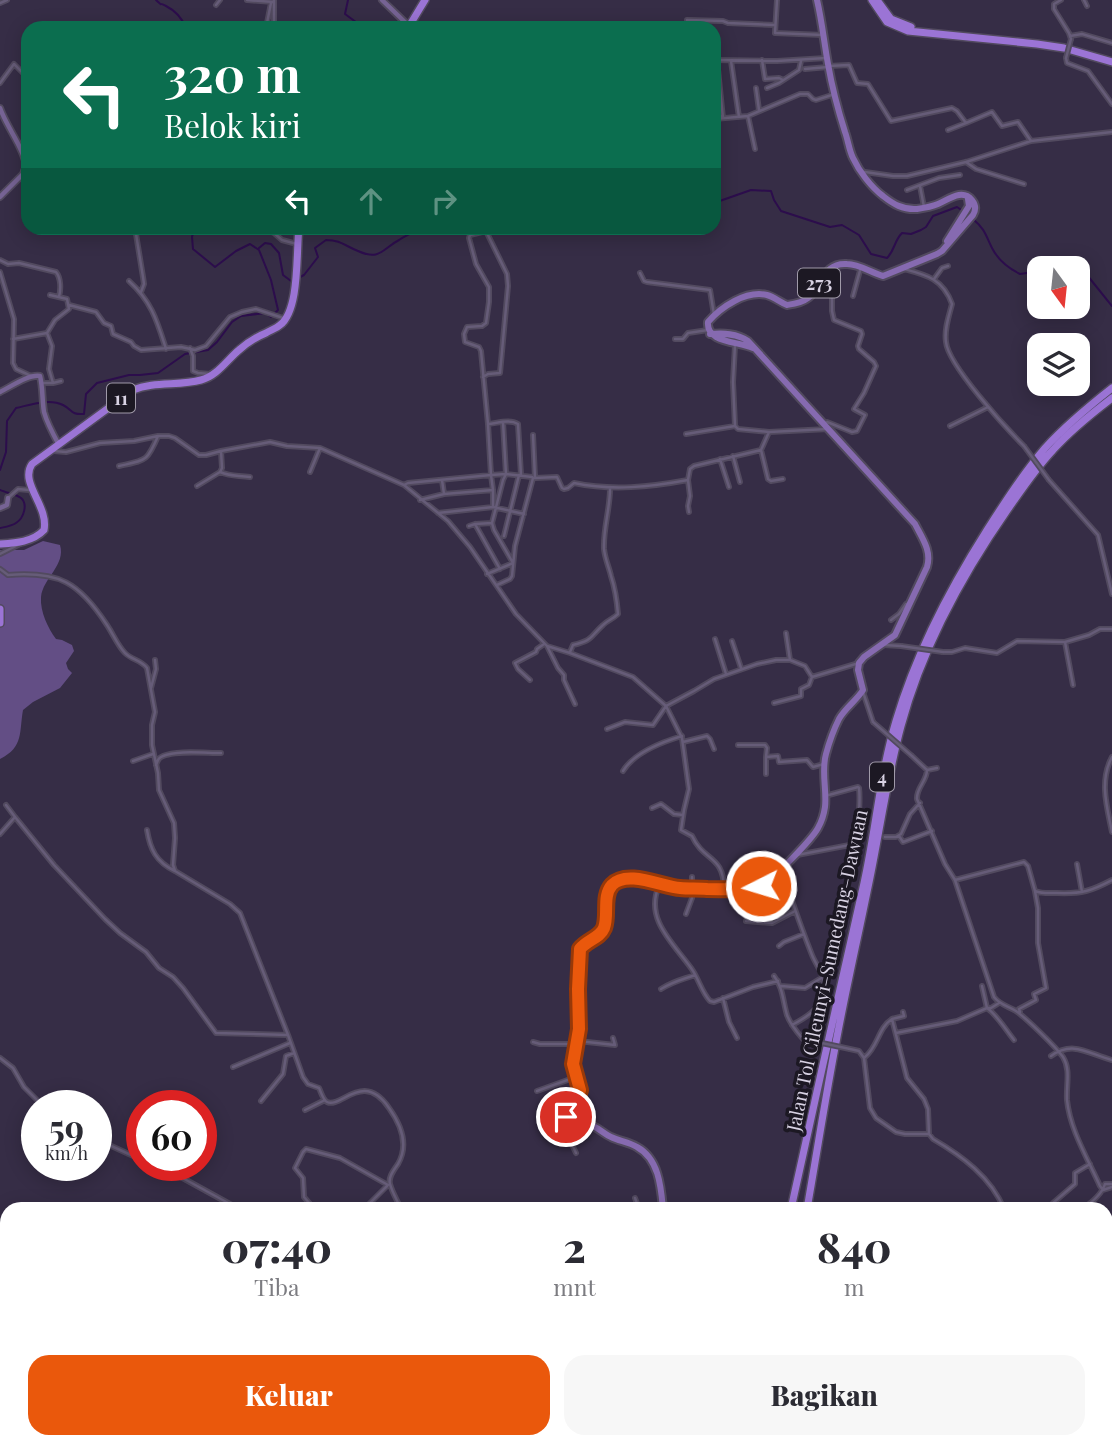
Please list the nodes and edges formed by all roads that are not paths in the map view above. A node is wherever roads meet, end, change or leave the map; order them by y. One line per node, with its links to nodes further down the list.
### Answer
1 (6, 0): 12 (street)
2 (220, 0): 13 (street)
3 (249, 0): 11 (street)
4 (382, 0): 18 (street)
5 (425, 0): 19 (highway)
6 (777, 0): 22 (street)
7 (817, 0): 23 (main road)
8 (875, 0): 29 (highway)
9 (1061, 0): 24 (street)
10 (1084, 0): 14 (street)
11 (273, 2): 16 (street); 17 (street)
12 (0, 3)
13 (216, 5)
14 (1087, 6)
15 (687, 20): 20 (street)
16 (268, 21)
17 (274, 21)
18 (403, 21)
19 (413, 21)
20 (705, 21)
21 (721, 22): 22 (street)
22 (775, 25): 23 (street)
23 (824, 35): 31 (main road)
24 (1070, 38): 25 (street); 40 (street, bridge)
25 (1112, 43)
26 (721, 60): 30 (street)
27 (762, 60): 28 (street); 30 (street); 34 (street)
28 (802, 60): 31 (street); 34 (street)
29 (1112, 60)
30 (731, 61): 45 (street)
31 (828, 64): 32 (street); 38 (main road); 46 (street)
32 (805, 69)
33 (21, 71): 35 (street)
34 (783, 80): 37 (street)
35 (0, 83)
36 (756, 88): 42 (street)
37 (767, 88)
38 (835, 94): 42 (street); 53 (main road)
39 (721, 101): 44 (street)
40 (1112, 104)
41 (0, 108): 51 (street)
42 (759, 110): 43 (street)
43 (748, 116): 45 (street); 50 (street)
44 (723, 117): 45 (street)
45 (739, 117)
46 (966, 123): 47 (street); 49 (street)
47 (948, 130)
48 (1112, 132): 49 (street)
49 (1031, 141): 52 (street)
50 (755, 149)
51 (21, 153)
52 (965, 162): 53 (street); 56 (street)
53 (862, 171): 60 (main road)
54 (960, 175): 57 (street)
55 (21, 176): 59 (street)
56 (1024, 184)
57 (920, 186): 58 (street); 60 (street)
58 (907, 190)
59 (0, 197)
60 (925, 208): 70 (main road, 273)
61 (138, 235): 76 (street)
62 (274, 235): 66 (street)
63 (298, 235): 66 (highway)
64 (473, 235): 93 (street)
65 (489, 235): 93 (street)
66 (297, 244): 82 (highway)
67 (0, 260): 79 (street)
68 (948, 266): 73 (street)
69 (861, 267): 70 (main road, 273); 75 (main road, 273); 78 (street)
70 (900, 268): 73 (street)
71 (0, 272): 85 (street)
72 (640, 273): 81 (street)
73 (933, 280): 101 (street)
74 (129, 281): 76 (street)
75 (815, 291): 81 (main road, 273); 106 (street)
76 (141, 292): 89 (street)
77 (50, 295): 79 (street)
78 (853, 296)
79 (59, 297): 80 (street)
80 (69, 305): 84 (street); 89 (street)
81 (714, 315): 83 (main road)
82 (286, 319): 90 (street); 91 (highway, 11)
83 (709, 332): 86 (street); 87 (main road); 88 (main road)
84 (47, 333): 85 (street); 96 (street)
85 (13, 338): 92 (street)
86 (675, 339)
87 (736, 342): 88 (main road); 104 (street)
88 (754, 348): 106 (main road)
89 (166, 349): 90 (street)
90 (191, 351): 91 (street)
91 (213, 374): 111 (highway, 11)
92 (31, 376): 95 (street); 98 (street)
93 (483, 377): 103 (street)
94 (61, 381): 96 (street)
95 (42, 383): 96 (street); 111 (street)
96 (53, 383)
97 (1112, 388): 100 (highway, Jalan Tol Cileunyi–Sumedang–Dawuan / 4)
98 (0, 391)
99 (1112, 398): 100 (highway, Jalan Tol Cileunyi–Sumedang–Dawuan / 4)
100 (1100, 402): 280 (highway, Jalan Tol Cileunyi–Sumedang–Dawuan / 4); 281 (highway, Jalan Tol Cileunyi–Sumedang–Dawuan / 4)
101 (988, 407): 105 (street); 155 (street, bridge)
102 (503, 422): 103 (street); 120 (street); 122 (street)
103 (488, 424): 121 (street)
104 (735, 426): 107 (street); 108 (street)
105 (950, 426)
106 (826, 427): 107 (street); 158 (main road)
107 (769, 432): 113 (street)
108 (686, 434)
109 (533, 435): 124 (street)
110 (158, 436): 111 (street); 114 (street); 117 (street)
111 (57, 447): 134 (highway, 11)
112 (320, 448): 114 (street); 119 (street); 129 (street)
113 (761, 450): 115 (street); 125 (street)
114 (221, 451): 118 (street)
115 (733, 456): 116 (street); 128 (street)
116 (720, 459): 127 (street); 131 (street)
117 (119, 466)
118 (219, 472): 123 (street); 130 (street)
119 (310, 472)
120 (506, 474): 121 (street); 122 (street); 139 (street)
121 (491, 475): 126 (street); 133 (street)
122 (520, 475): 124 (street); 140 (street)
123 (250, 477)
124 (534, 478): 132 (street); 143 (street)
125 (783, 479)
126 (442, 480): 129 (street); 135 (street)
127 (688, 480): 132 (street); 141 (street)
128 (740, 482)
129 (404, 485): 137 (street)
130 (197, 486)
131 (729, 487)
132 (610, 489): 171 (street)
133 (493, 490): 135 (street); 139 (street)
134 (34, 491): 136 (street); 148 (highway, 11)
135 (444, 494): 137 (street)
136 (8, 498): 138 (street)
137 (420, 500): 142 (street)
138 (0, 508)
139 (495, 508): 140 (street); 142 (street); 144 (street)
140 (509, 510): 143 (street); 147 (street)
141 (689, 512)
142 (438, 513): 154 (street)
143 (524, 514): 151 (street)
144 (492, 523): 145 (street); 151 (street)
145 (475, 524): 146 (street); 153 (street)
146 (469, 526)
147 (504, 536)
148 (25, 541): 149 (highway); 150 (street)
149 (0, 544)
150 (0, 554)
151 (513, 563): 153 (street); 156 (street)
152 (0, 569): 181 (street)
153 (500, 569): 154 (street)
154 (487, 574): 156 (street)
155 (1110, 582): 157 (street)
156 (496, 586): 168 (street)
157 (1112, 594)
158 (909, 604): 160 (street); 164 (main road)
159 (0, 609): 161 (highway)
160 (891, 620)
161 (0, 622)
162 (1112, 628): 167 (street)
163 (786, 633): 173 (street)
164 (895, 635): 169 (main road); 170 (street)
165 (715, 639): 176 (street)
166 (732, 642): 175 (street)
167 (1065, 642): 170 (street, bridge); 179 (street)
168 (546, 645): 171 (street); 178 (street); 183 (street)
169 (882, 645): 170 (street); 174 (main road)
170 (901, 646)
171 (570, 653): 184 (street)
172 (155, 660): 181 (street)
173 (790, 660): 175 (street); 177 (street)
174 (859, 663): 177 (street); 180 (main road)
175 (742, 670): 176 (street)
176 (726, 674): 184 (street)
177 (811, 677): 182 (street)
178 (530, 680)
179 (1073, 685)
180 (863, 690): 195 (main road); 198 (street, bridge)
181 (150, 691): 191 (street)
182 (774, 703)
183 (575, 704)
184 (666, 706): 185 (street); 186 (street)
185 (607, 729)
186 (682, 736): 187 (street); 199 (street)
187 (683, 742): 189 (street); 205 (street)
188 (738, 745): 192 (street)
189 (714, 749)
190 (221, 753): 196 (street)
191 (153, 754): 194 (street); 196 (street)
192 (766, 757): 195 (street); 200 (street)
193 (1112, 757): 209 (street)
194 (133, 761)
195 (824, 764): 201 (main road)
196 (156, 765): 216 (street)
197 (937, 768): 198 (street)
198 (927, 770): 202 (street)
199 (624, 771)
200 (766, 775)
201 (825, 796): 213 (main road); 213 (street)
202 (919, 803): 208 (street); 211 (street)
203 (6, 805): 206 (street)
204 (652, 808): 205 (street)
205 (683, 815): 222 (street)
206 (15, 817): 210 (street); 245 (street)
207 (147, 830): 216 (street)
208 (932, 831): 211 (street); 218 (street)
209 (1112, 832)
210 (0, 834)
211 (899, 836): 212 (street)
212 (885, 837)
213 (793, 856): 215 (main road)
214 (1077, 864): 224 (street)
215 (782, 868): 222 (main road); 225 (street)
216 (174, 871): 245 (street)
217 (692, 877): 221 (street)
218 (955, 880): 223 (street); 238 (street)
219 (1112, 880): 224 (street)
220 (661, 883): 221 (main road); 230 (street); 251 (main road)
221 (692, 889): 222 (main road); 226 (street)
222 (724, 889)
223 (1035, 891): 224 (street); 241 (street)
224 (1082, 892)
225 (795, 911): 227 (street); 228 (street)
226 (686, 914)
227 (746, 921)
228 (804, 934): 229 (street); 232 (street)
229 (779, 946)
230 (695, 975): 236 (street); 237 (street)
231 (774, 976): 233 (street)
232 (824, 976): 234 (street); 243 (street)
233 (778, 981): 234 (street); 237 (street)
234 (780, 986): 243 (street)
235 (982, 986): 239 (street)
236 (661, 989)
237 (723, 999): 247 (street)
238 (999, 1003): 239 (street); 241 (street)
239 (987, 1008): 244 (street); 248 (street)
240 (903, 1012): 242 (street)
241 (1021, 1015): 252 (street)
242 (892, 1019): 244 (street); 256 (street)
243 (792, 1025): 256 (street, bridge)
244 (896, 1033): 266 (street)
245 (288, 1035): 250 (street)
246 (613, 1038): 251 (street)
247 (737, 1038)
248 (1014, 1040)
249 (533, 1042): 251 (street)
250 (290, 1043): 253 (street); 258 (street)
251 (578, 1043): 259 (main road)
252 (1058, 1052): 254 (street); 257 (street); 268 (street)
253 (294, 1053): 262 (street); 263 (street)
254 (1051, 1056)
255 (0, 1058): 260 (street)
256 (864, 1058): 266 (street)
257 (1112, 1060)
258 (233, 1068)
259 (576, 1077): 261 (street); 265 (main road)
260 (27, 1090)
261 (537, 1091)
262 (325, 1100): 264 (street); 270 (street)
263 (261, 1101)
264 (304, 1110)
265 (567, 1120): 267 (street); 279 (main road)
266 (929, 1134): 282 (street)
267 (576, 1153)
268 (1090, 1164): 272 (street); 283 (street)
269 (186, 1181): 274 (street)
270 (388, 1184): 275 (street); 276 (street); 277 (street)
271 (1112, 1185): 272 (street)
272 (1103, 1190): 284 (street)
273 (635, 1198): 278 (street)
274 (226, 1202)
275 (308, 1202)
276 (371, 1202)
277 (397, 1202)
278 (636, 1202)
279 (662, 1202)
280 (793, 1202)
281 (808, 1202)
282 (1001, 1202)
283 (1054, 1202)
284 (1091, 1202)

